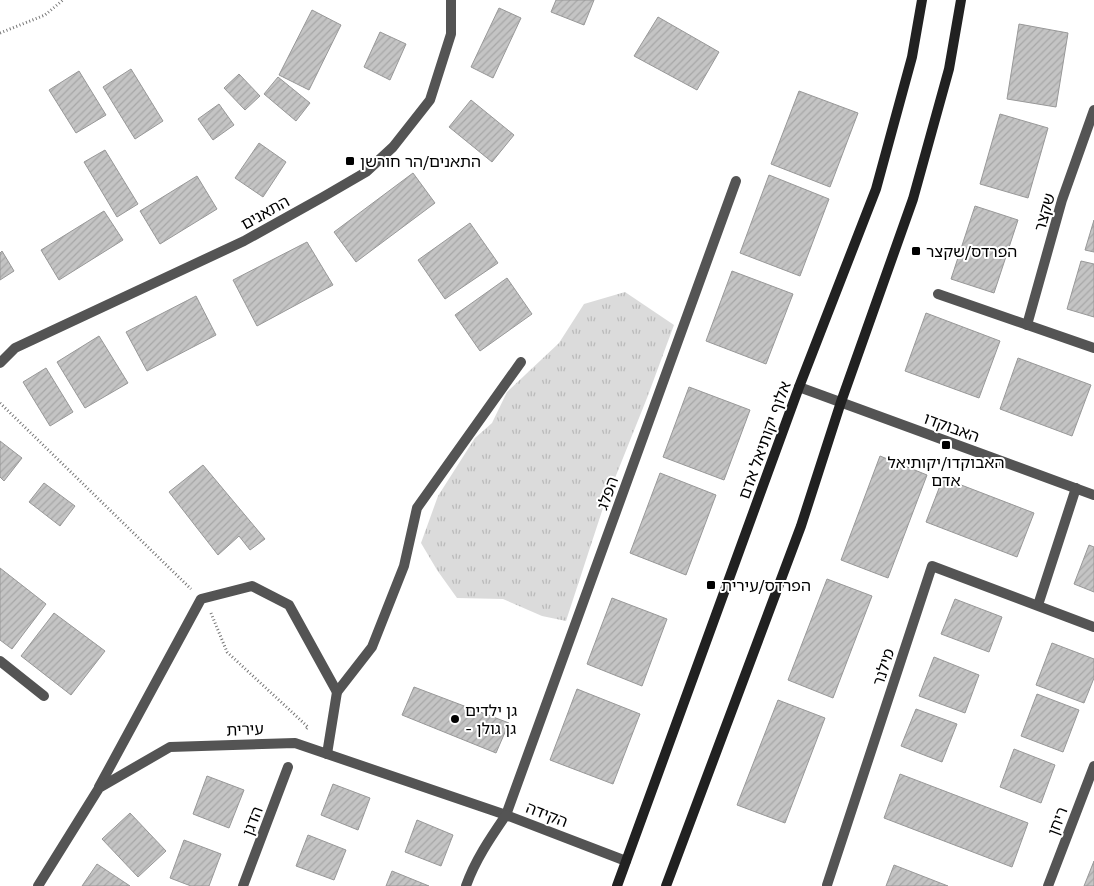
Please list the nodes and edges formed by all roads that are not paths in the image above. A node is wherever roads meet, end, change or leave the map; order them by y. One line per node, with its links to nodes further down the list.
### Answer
1 (451, 0): 10 (street, התאנים)
2 (922, 0): 11 (street, אלוף יקותיאל אדם)
3 (961, 0): 12 (street)
4 (1094, 110): 7 (street, שקצר)
5 (736, 181): 24 (street, הפלג)
6 (938, 294): 7 (street)
7 (1027, 325): 8 (street)
8 (1094, 348)
9 (521, 362): 18 (street)
10 (0, 364)
11 (799, 387): 12 (street, האבוקדו); 25 (street, אלוף יקותיאל אדם)
12 (841, 402): 13 (street, האבוקדו); 31 (street)
13 (1076, 488): 14 (street, האבוקדו); 15 (street)
14 (1094, 495)
15 (1038, 605): 16 (street, מילנר); 26 (street, מילנר)
16 (1094, 627)
17 (0, 661): 19 (street)
18 (336, 692): 20 (street); 23 (street)
19 (44, 696)
20 (327, 754): 23 (street, עירית); 24 (street, עירית)
21 (1094, 766): 32 (street, ריחן)
22 (288, 767): 28 (street, הדגן)
23 (99, 788): 27 (street, עירית)
24 (506, 815): 25 (street, הקידה); 29 (street, הקידה)
25 (626, 861): 30 (street, אלוף יקותיאל אדם)
26 (827, 885)
27 (38, 886)
28 (243, 886)
29 (466, 886)
30 (617, 886)
31 (666, 886)
32 (1048, 886)

